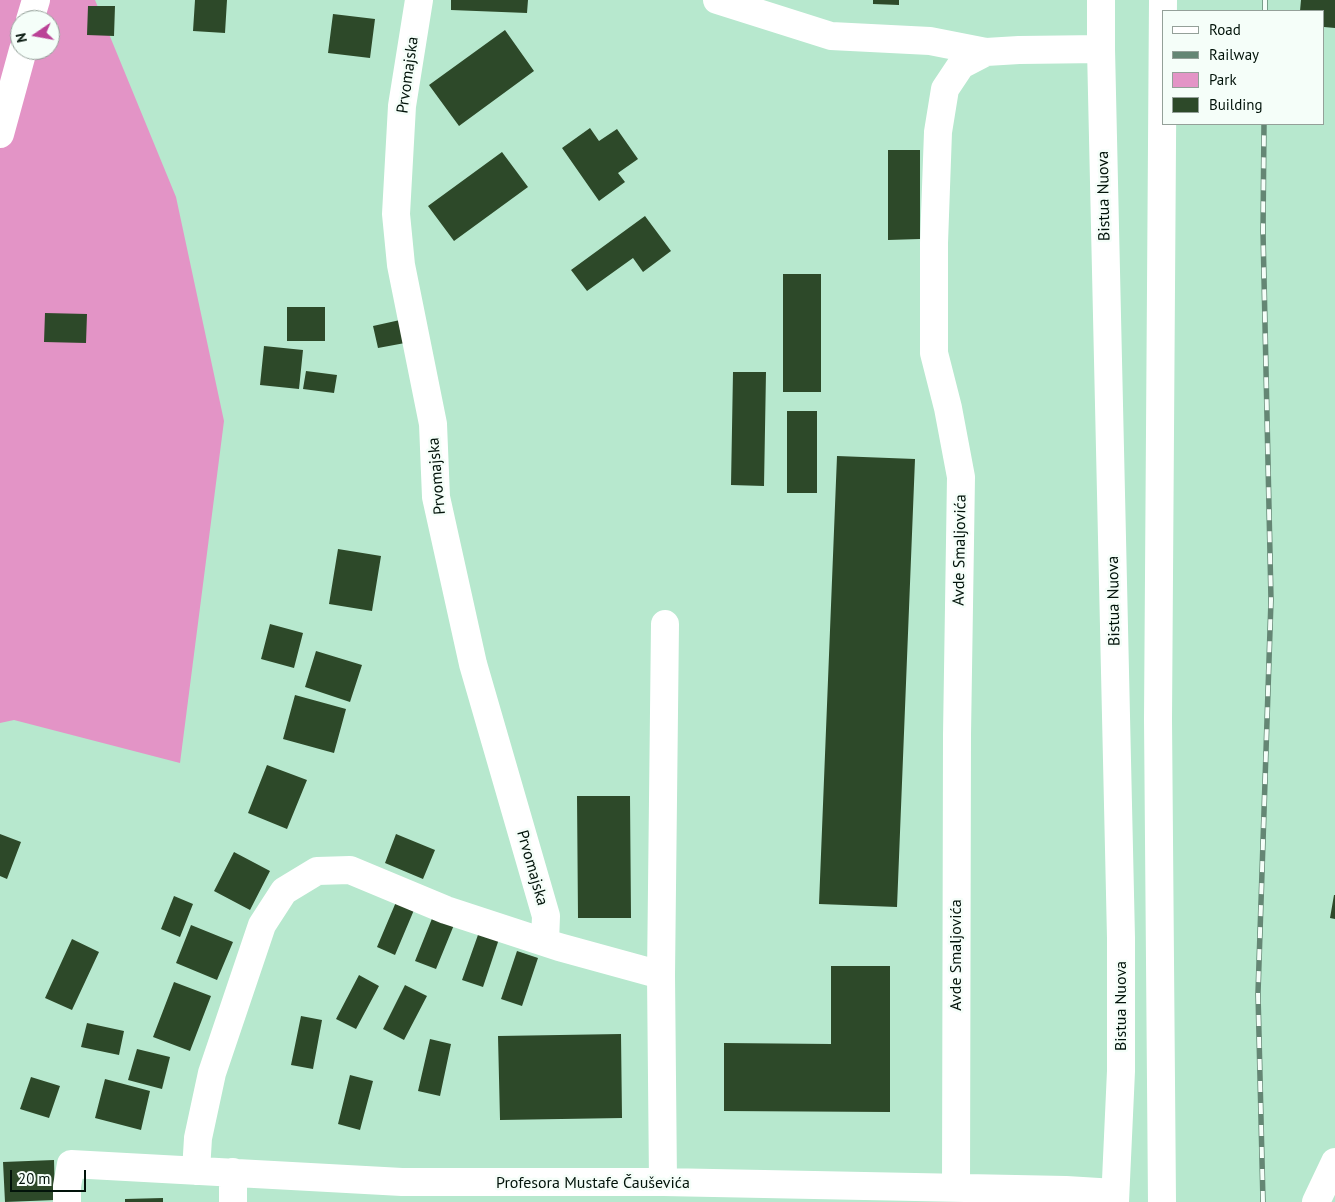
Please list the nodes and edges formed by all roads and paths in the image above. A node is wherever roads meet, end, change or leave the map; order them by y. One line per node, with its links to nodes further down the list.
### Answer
1 (420, 0): 10 (main road, Prvomajska)
2 (717, 0): 5 (main road)
3 (1102, 0): 4 (main road, Bistua Nuova)
4 (1101, 49): 5 (main road, Avde Smaljovića); 18 (main road, Bistua Nuova)
5 (986, 52): 16 (main road, Avde Smaljovića)
6 (14, 60): 8 (main road)
7 (1162, 125): 21 (main road)
8 (0, 134)
9 (665, 624): 11 (main road)
10 (544, 942): 11 (main road); 13 (main road)
11 (661, 975): 15 (main road)
12 (1335, 1162): 22 (main road)
13 (196, 1170): 14 (main road, Profesora Mustafe Čauševića); 19 (main road, Profesora Mustafe Čauševića)
14 (233, 1172): 17 (main road, Profesora Mustafe Čauševića); 20 (main road)
15 (663, 1182): 16 (main road, Profesora Mustafe Čauševića); 17 (main road, Profesora Mustafe Čauševića)
16 (956, 1188): 18 (main road, Profesora Mustafe Čauševića)
17 (401, 1192)
18 (1115, 1197)
19 (67, 1202)
20 (233, 1202)
21 (1162, 1202)
22 (1316, 1202)

